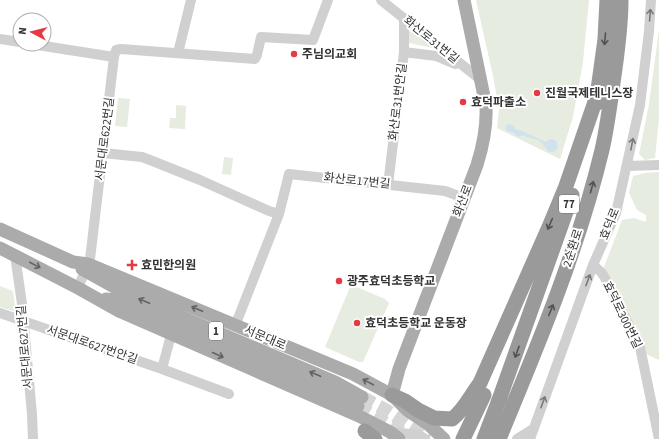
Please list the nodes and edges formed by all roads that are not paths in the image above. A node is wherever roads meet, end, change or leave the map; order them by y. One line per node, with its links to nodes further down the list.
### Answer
1 (191, 0): 12 (street)
2 (328, 0): 12 (street)
3 (381, 0): 7 (street, 화산로31번길)
4 (464, 0): 15 (main road, 화산로)
5 (651, 0): 19 (street, 효덕로, one-way to 5)
6 (618, 1): 16 (highway, 2순환로 / 77, one-way to 16); 49 (highway, 2순환로 / 77, one-way to 6)
7 (404, 18): 11 (street, 화산로31번안길); 14 (street, 화산로31번길)
8 (0, 39): 9 (street)
9 (12, 41)
10 (52, 47): 13 (street)
11 (404, 52): 14 (street); 20 (street, 화산로31번안길)
12 (178, 53): 13 (street)
13 (114, 57): 17 (street, 서문대로622번길)
14 (468, 70): 15 (street, 화산로31번길)
15 (481, 80): 21 (main road, 화산로)
16 (597, 96): 24 (highway, 2순환로 / 77); 36 (highway, one-way to 36)
17 (103, 153): 22 (street); 28 (street, 서문대로622번길)
18 (659, 165): 19 (street)
19 (627, 166): 27 (street, 효덕로)
20 (388, 185): 21 (street, 화산로17번길); 22 (street, 화산로17번길)
21 (464, 198): 38 (main road, 화산로)
22 (279, 214): 33 (street, 화산로17번길)
23 (0, 230): 28 (main road, 서문대로)
24 (558, 237): 36 (highway); 43 (highway, 2순환로 / 77, one-way to 43, bridge)
25 (0, 248): 26 (main road, 서문대로 / 1)
26 (15, 255): 29 (main road, 서문대로 / 1, one-way to 29); 32 (street, 서문대로627번길)
27 (593, 265): 40 (street, 효덕로, one-way to 27); 51 (street, 효덕로300번길)
28 (86, 267): 29 (street, 서문대로622번길); 33 (main road, 서문대로, one-way to 28); 39 (main road, 서문대로 / 1, one-way to 28)
29 (78, 288): 30 (main road, 서문대로 / 1)
30 (95, 297): 34 (main road, 서문대로); 39 (main road, 서문대로 / 1)
31 (0, 313): 32 (street, 서문대로627번안길)
32 (23, 320): 35 (street, 서문대로627번안길); 44 (street, 서문대로627번길)
33 (235, 326): 38 (main road, 서문대로, one-way to 33)
34 (172, 335): 35 (street); 39 (main road, 서문대로, one-way to 39)
35 (162, 369): 37 (street, 서문대로627번안길)
36 (482, 389): 38 (highway); 43 (main road); 47 (highway, bridge)
37 (228, 394)
38 (392, 395): 46 (main road, 서문대로)
39 (356, 405): 41 (main road, 서문대로); 42 (street)
40 (532, 434): 50 (street)
41 (394, 435): 45 (street)
42 (370, 436)
43 (483, 437): 48 (street)
44 (33, 439)
45 (425, 439)
46 (444, 439)
47 (463, 439)
48 (494, 439)
49 (499, 439)
50 (517, 439)
51 (659, 439)

